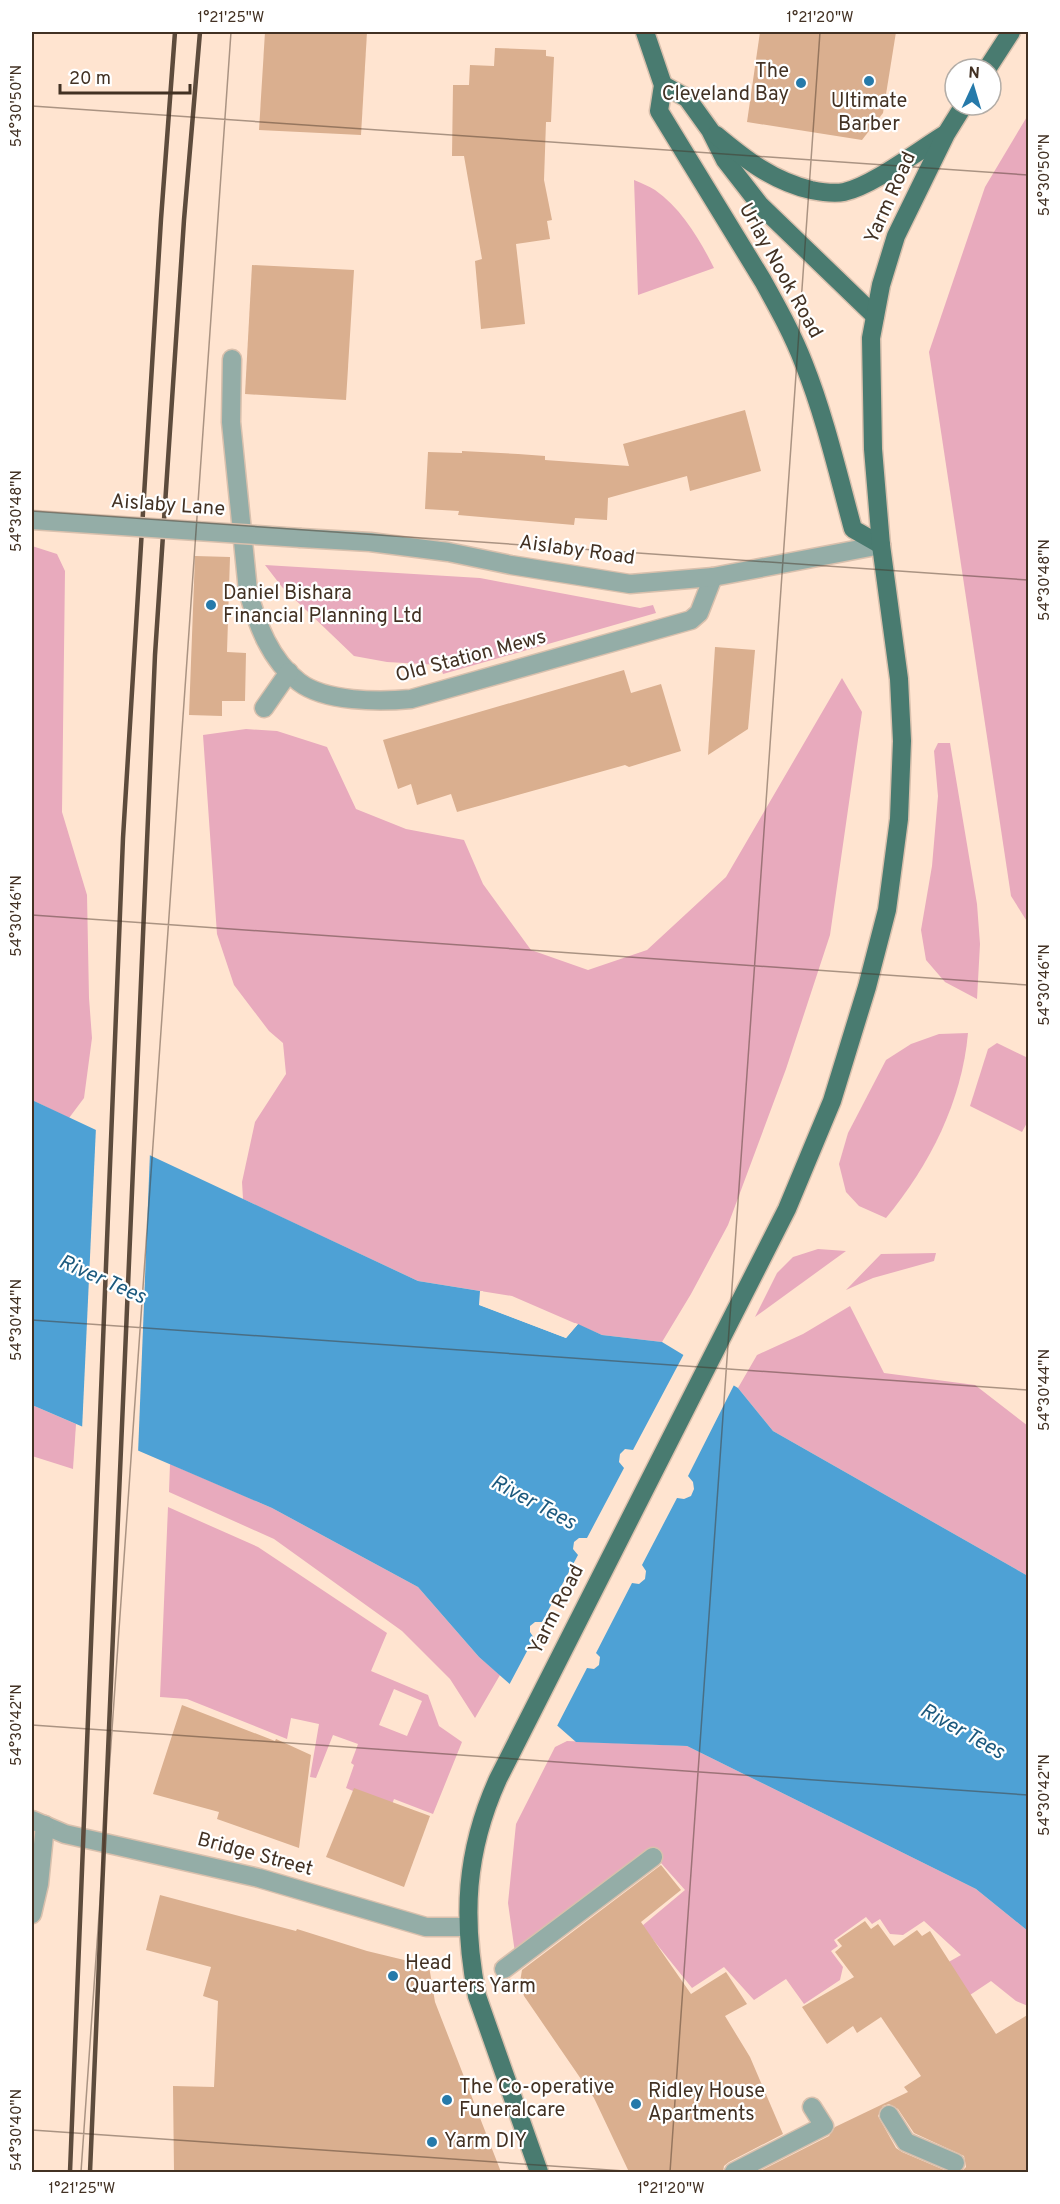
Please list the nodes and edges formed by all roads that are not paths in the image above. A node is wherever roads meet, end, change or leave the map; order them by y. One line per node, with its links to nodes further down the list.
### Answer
1 (645, 32): 4 (main road, Urlay Nook Road)
2 (1011, 32): 3 (main road)
3 (995, 57)
4 (663, 85): 6 (main road, Urlay Nook Road); 12 (main road, Urlay Nook Road)
5 (957, 117): 7 (main road, Yarm Road)
6 (710, 130): 7 (main road, Urlay Nook Road); 8 (main road, Urlay Nook Road)
7 (946, 134): 8 (main road, Yarm Road)
8 (875, 316): 12 (main road, Yarm Road)
9 (232, 359): 14 (street, Old Station Mews)
10 (32, 519): 11 (street, Aislaby Lane, bridge)
11 (301, 538): 13 (street, Aislaby Road)
12 (881, 545): 13 (street, Aislaby Road); 19 (main road, Yarm Road)
13 (713, 577): 14 (street, Old Station Mews)
14 (289, 672): 15 (street)
15 (264, 708)
16 (38, 1822): 18 (street); 19 (street, Bridge Street)
17 (653, 1857): 20 (street)
18 (32, 1914)
19 (468, 1927): 24 (main road, Yarm Road)
20 (504, 1969)
21 (812, 2107): 25 (street)
22 (889, 2115): 23 (street)
23 (955, 2163)
24 (539, 2172)
25 (734, 2172)

